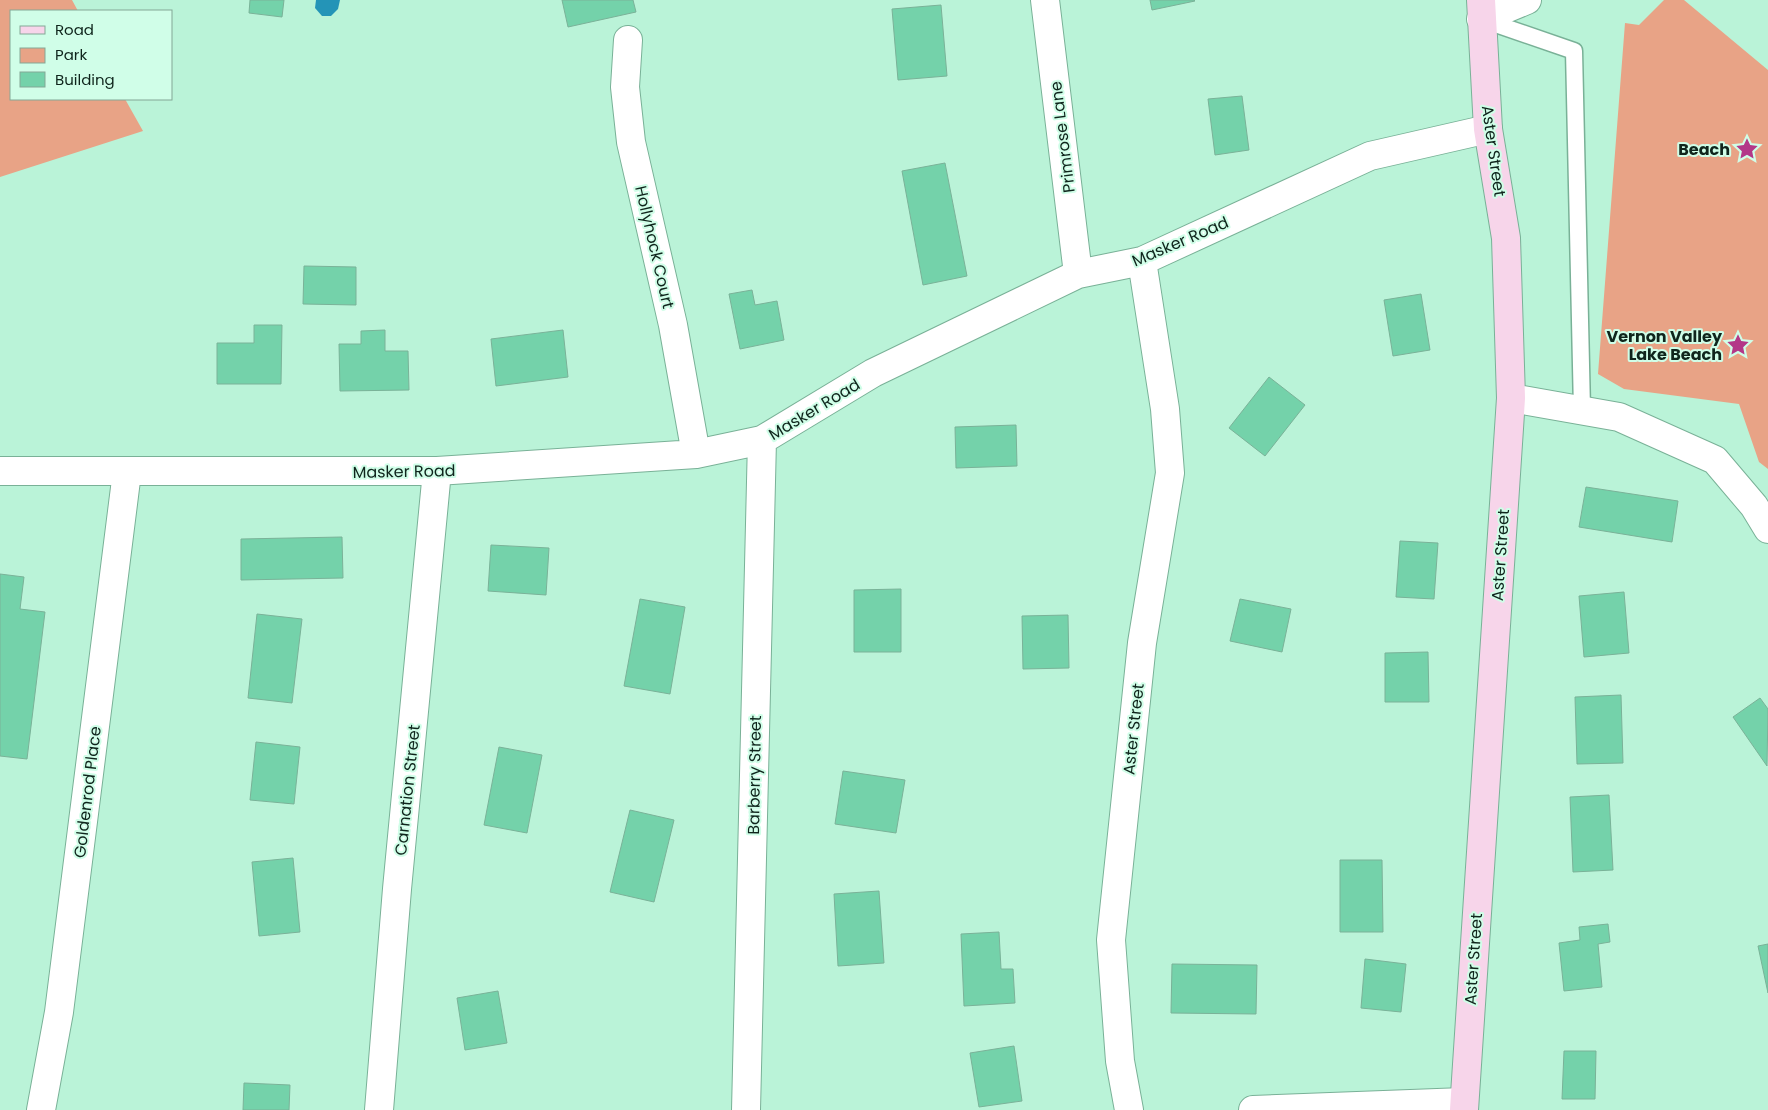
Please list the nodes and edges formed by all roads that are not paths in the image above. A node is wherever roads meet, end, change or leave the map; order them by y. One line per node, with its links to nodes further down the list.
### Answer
1 (1046, 0): 7 (street, Primrose Lane)
2 (1527, 0): 3 (street)
3 (1481, 10): 5 (street, Aster Street); 9 (lane)
4 (628, 40): 11 (street, Hollyhock Court)
5 (1488, 130): 6 (street, Masker Road); 8 (street, Aster Street)
6 (1142, 261): 7 (street, Masker Road); 20 (street, Aster Street)
7 (1078, 274): 10 (street, Masker Road)
8 (1511, 398): 9 (street); 16 (street, Aster Street)
9 (1582, 410): 15 (street)
10 (762, 440): 11 (street, Masker Road); 19 (street, Barberry Street)
11 (696, 454): 13 (street, Masker Road)
12 (0, 471): 14 (street, Masker Road)
13 (437, 471): 14 (street, Masker Road); 18 (street, Carnation Street)
14 (127, 472): 17 (street, Goldenrod Place)
15 (1768, 529)
16 (1464, 1106): 21 (street)
17 (41, 1110)
18 (379, 1110)
19 (746, 1110)
20 (1129, 1110)
21 (1253, 1110)

